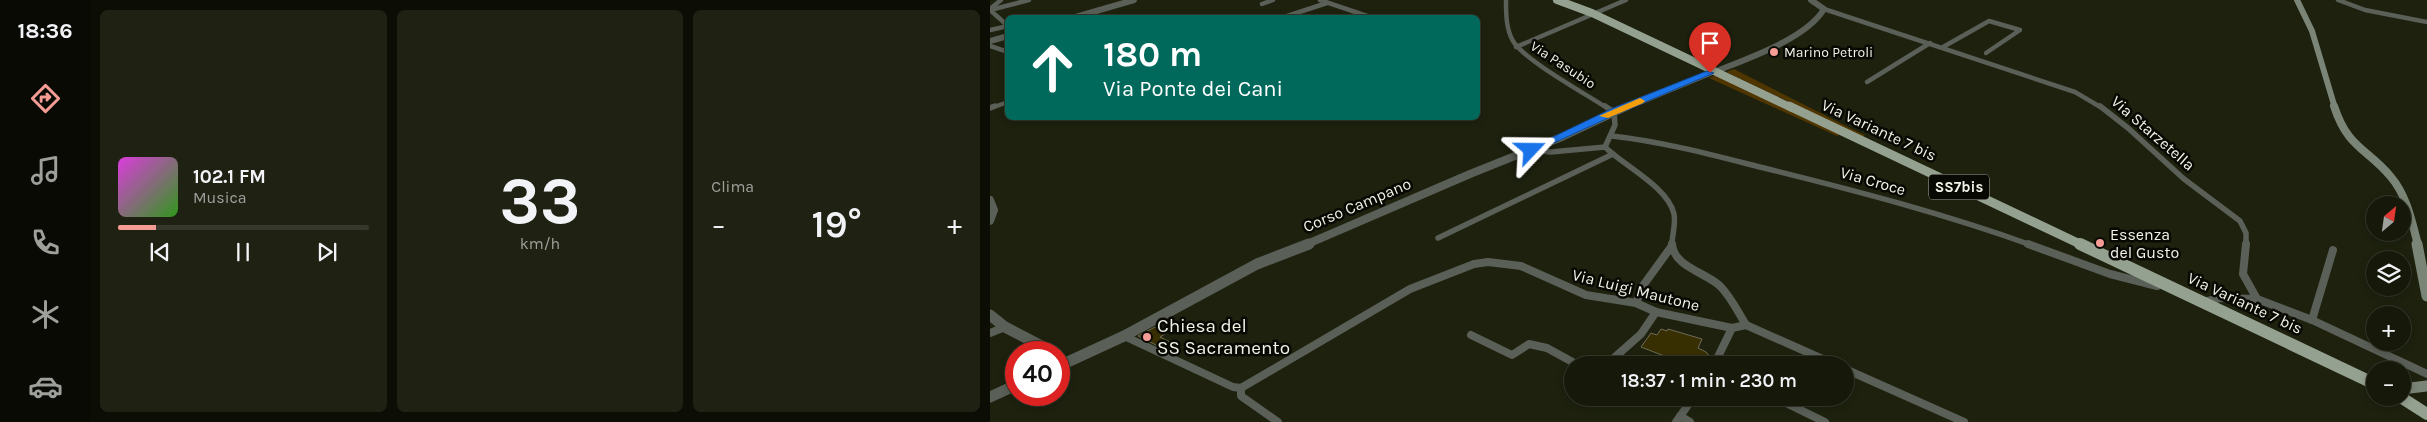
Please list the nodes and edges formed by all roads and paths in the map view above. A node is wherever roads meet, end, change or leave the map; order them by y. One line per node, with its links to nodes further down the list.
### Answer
1 (1000, 0): 15 (street)
2 (1029, 0): 15 (street)
3 (1134, 0): 17 (street)
4 (1273, 0): 13 (street)
5 (1320, 0): 12 (street)
6 (1506, 0): 28 (street, Via Pasubio)
7 (1557, 0): 16 (main road, Via Variante 7 bis / SS7bis)
8 (1626, 0): 16 (street)
9 (1811, 0): 14 (street)
10 (2297, 0): 48 (main road)
11 (2338, 0): 20 (street)
12 (1327, 2): 18 (street); 19 (street)
13 (1262, 4)
14 (1824, 8): 26 (street, Via Starzetella); 32 (street)
15 (990, 10): 21 (street)
16 (1594, 14): 28 (street); 47 (main road, Via Variante 7 bis / SS7bis)
17 (1082, 15)
18 (1290, 15)
19 (1364, 15)
20 (2427, 22)
21 (1005, 23)
22 (1005, 27): 23 (street)
23 (990, 30)
24 (1005, 36): 25 (street)
25 (990, 41)
26 (1930, 42): 29 (street, Via Starzetella); 34 (street)
27 (990, 46): 30 (street)
28 (1516, 47): 37 (street, Via Pasubio)
29 (1943, 47): 31 (street, Via Starzetella); 31 (street)
30 (1005, 51)
31 (1982, 56): 49 (street, Via Starzetella)
32 (1719, 70)
33 (1710, 73): 37 (street, Corso Campano)
34 (1867, 82)
35 (1005, 103): 36 (street)
36 (990, 108)
37 (1614, 112): 38 (street); 40 (street, Corso Campano)
38 (1612, 136): 39 (street); 47 (street, Via Croce)
39 (1605, 147): 40 (street); 41 (street)
40 (1531, 150): 60 (street, Corso Campano)
41 (1613, 154): 44 (street); 45 (street)
42 (990, 200): 43 (street)
43 (990, 221)
44 (1438, 238)
45 (1671, 247): 51 (street); 55 (street)
46 (2333, 250): 54 (street)
47 (2178, 291): 50 (main road, Via Variante 7 bis / SS7bis)
48 (2427, 296)
49 (2257, 299): 50 (street); 54 (street)
50 (2203, 302): 69 (main road, Via Variante 7 bis / SS7bis)
51 (1636, 303): 52 (street, Via Luigi Mautone); 71 (street, Via Luigi Mautone)
52 (1656, 312): 57 (street, Via Luigi Mautone); 62 (street)
53 (990, 315): 56 (street)
54 (2312, 320): 68 (street)
55 (1746, 325): 57 (street); 64 (street)
56 (1005, 326): 58 (street); 61 (street)
57 (1732, 328): 63 (street)
58 (990, 333)
59 (1471, 335): 65 (street)
60 (1124, 336): 66 (street, Corso Campano); 71 (street)
61 (1033, 341)
62 (1616, 356)
63 (1718, 356)
64 (1816, 356)
65 (1564, 357)
66 (1070, 362)
67 (1854, 373): 85 (street)
68 (2427, 374)
69 (2366, 379)
70 (2427, 386): 73 (main road)
71 (1241, 388): 82 (street)
72 (1005, 390): 74 (street)
73 (2411, 392)
74 (990, 397)
75 (2411, 398): 77 (main road)
76 (2411, 401): 80 (main road)
77 (2427, 405)
78 (1687, 406): 81 (street)
79 (1793, 406): 84 (street)
80 (2427, 414)
81 (1678, 419): 83 (street)
82 (1278, 422)
83 (1690, 422)
84 (1826, 422)
85 (1964, 422)

